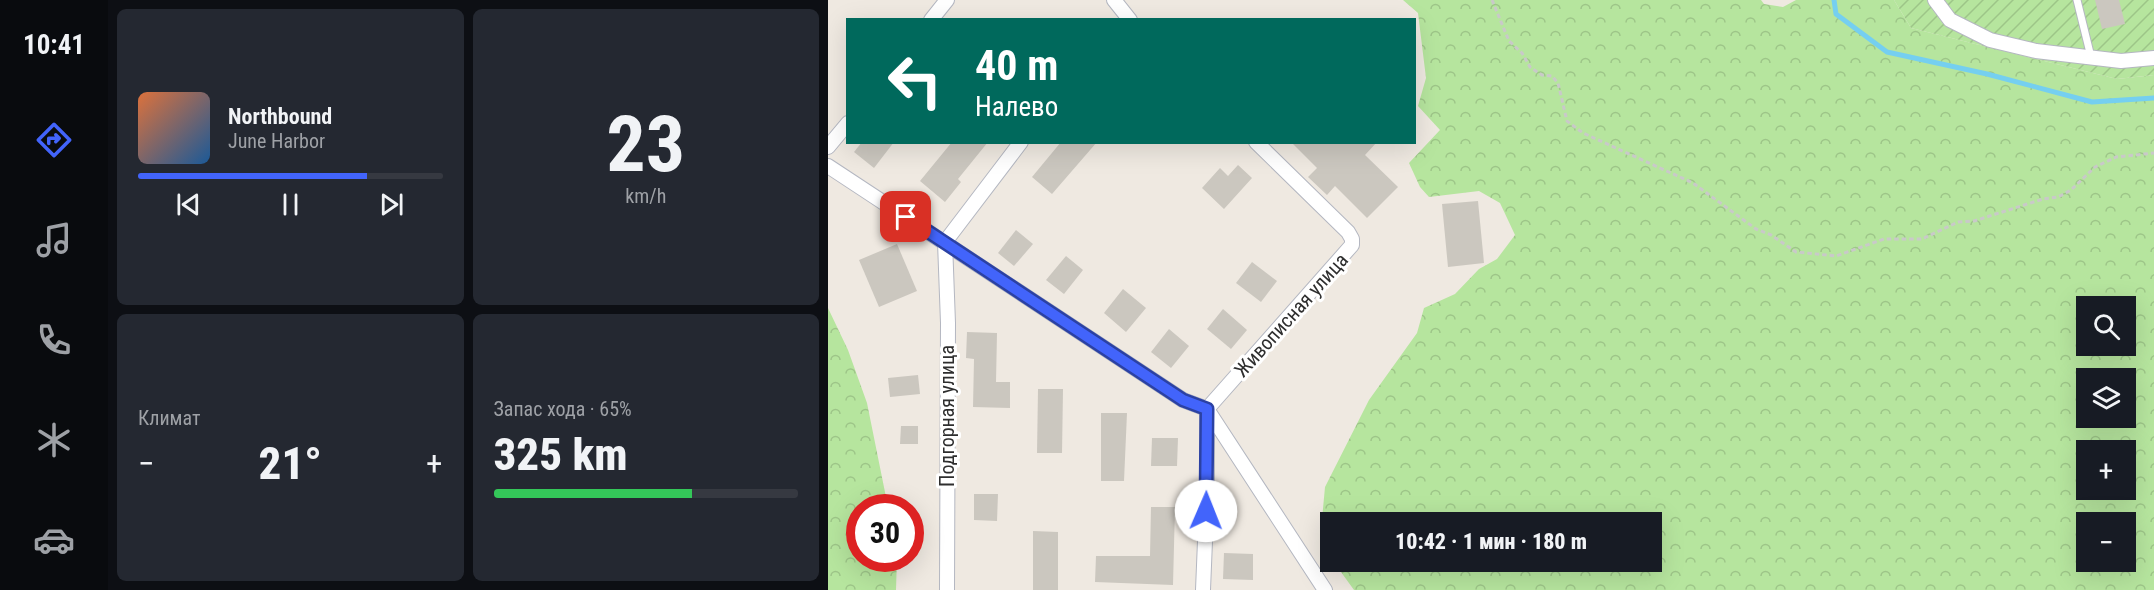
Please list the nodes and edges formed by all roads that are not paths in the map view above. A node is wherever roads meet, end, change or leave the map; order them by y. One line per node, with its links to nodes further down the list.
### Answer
1 (947, 0): 4 (street)
2 (1935, 0): 5 (street)
3 (2077, 0): 5 (lane)
4 (934, 18)
5 (2091, 57): 6 (street)
6 (2154, 58)
7 (846, 125): 10 (street)
8 (1019, 144): 12 (street)
9 (1258, 144): 13 (street, Живописная улица)
10 (828, 147)
11 (828, 166): 12 (street)
12 (945, 242): 13 (street); 14 (street, Подгорная улица)
13 (1207, 409): 15 (street); 16 (street)
14 (947, 590)
15 (1203, 590)
16 (1325, 590)

